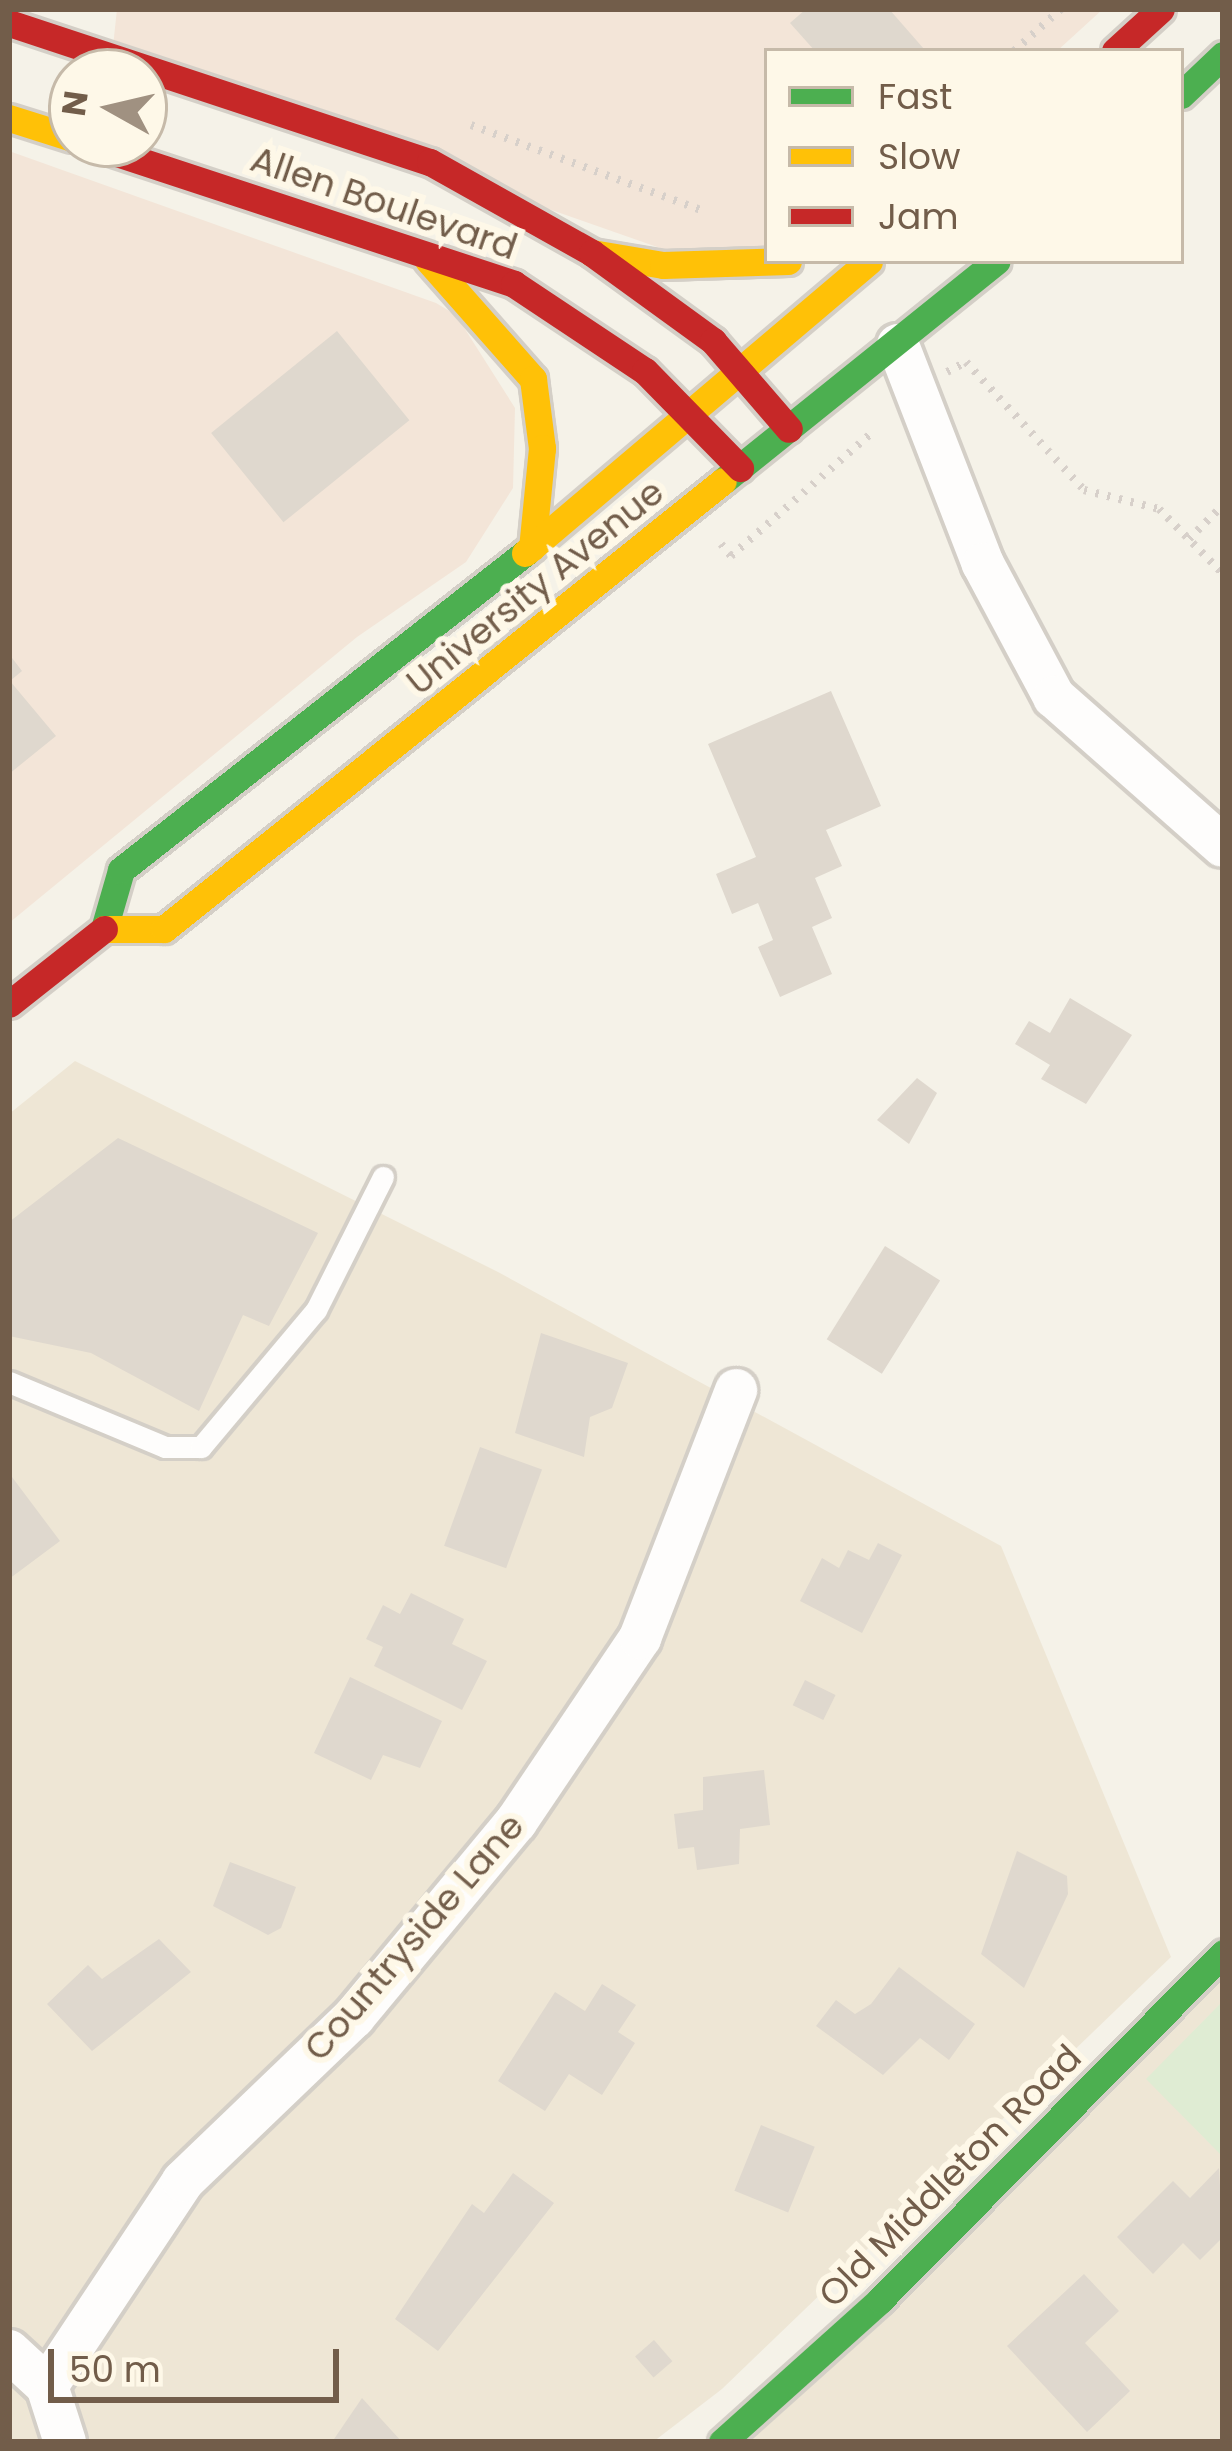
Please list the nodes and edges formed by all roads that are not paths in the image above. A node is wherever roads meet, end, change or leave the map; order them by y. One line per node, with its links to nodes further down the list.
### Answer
1 (1161, 9): 3 (main road)
2 (9, 23): 10 (main road, Allen Boulevard)
3 (1118, 48)
4 (1223, 55): 5 (main road)
5 (1184, 92)
6 (9, 118): 7 (main road)
7 (48, 131)
8 (163, 168): 9 (main road, Allen Boulevard)
9 (419, 251): 16 (main road, Allen Boulevard); 19 (main road)
10 (592, 253): 11 (main road); 15 (main road, Allen Boulevard)
11 (764, 262)
12 (865, 264): 15 (main road, University Avenue)
13 (993, 264): 14 (main road, University Avenue)
14 (898, 345): 17 (main road, University Avenue); 20 (street)
15 (741, 368): 16 (main road, University Avenue); 17 (main road, Allen Boulevard)
16 (691, 412): 18 (main road, Allen Boulevard); 19 (main road, University Avenue)
17 (789, 429): 18 (main road, University Avenue)
18 (740, 468): 21 (main road, University Avenue)
19 (532, 548): 21 (main road, University Avenue)
20 (1223, 846)
21 (104, 929): 22 (main road)
22 (9, 1004)
23 (383, 1177): 24 (lane)
24 (9, 1382)
25 (736, 1390): 28 (street, Countryside Lane)
26 (1223, 1953): 29 (main road, Old Middleton Road)
27 (9, 2351): 28 (street)
28 (46, 2386): 30 (street)
29 (730, 2440)
30 (65, 2442)

